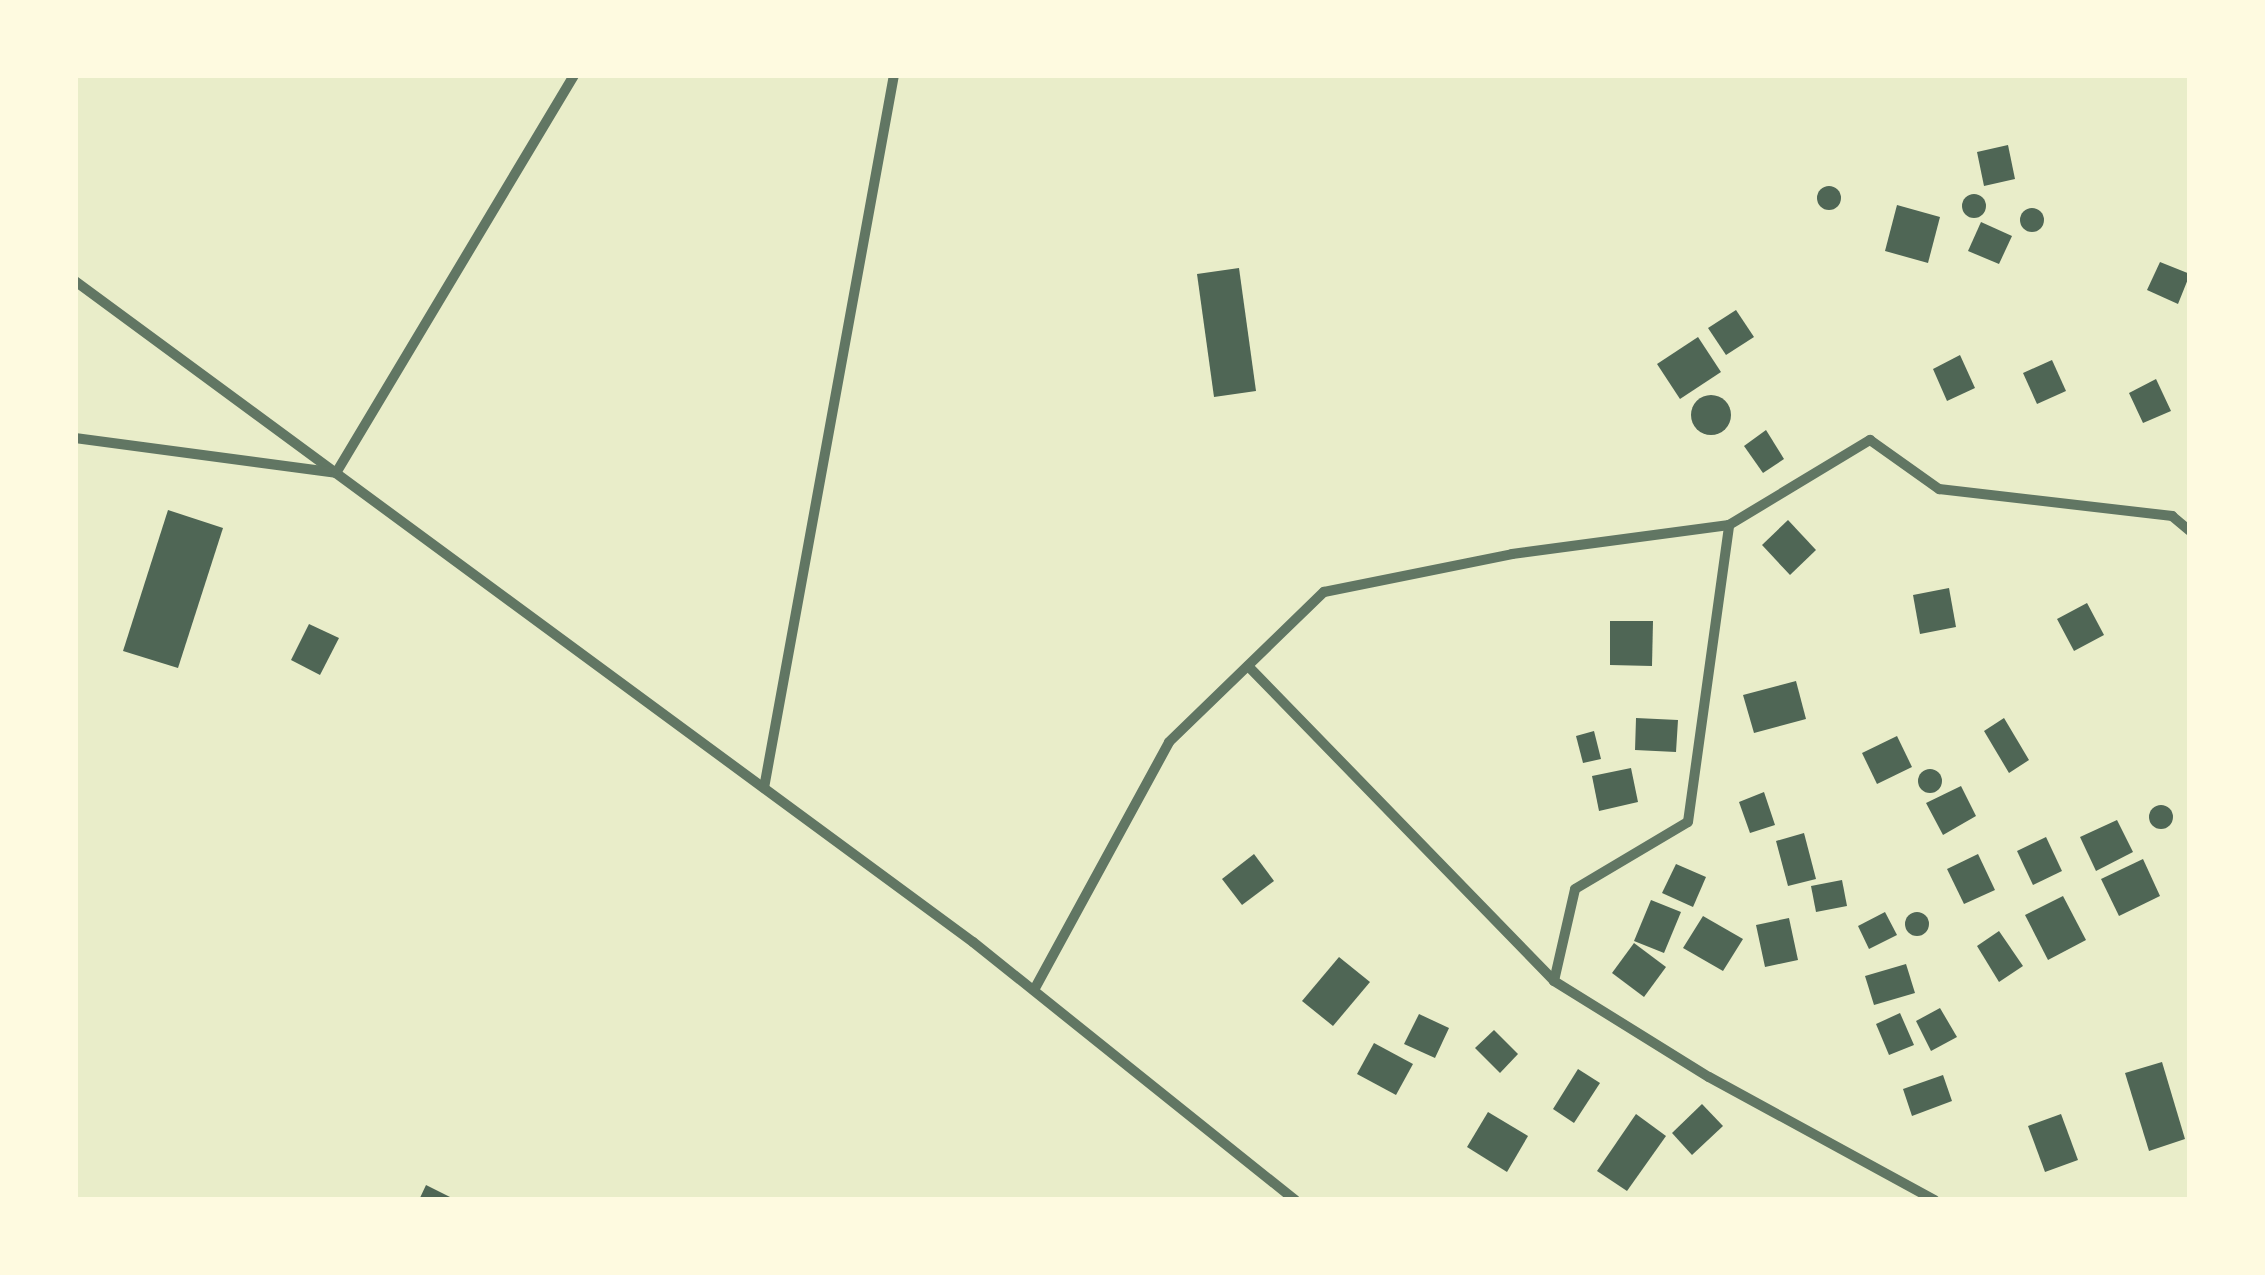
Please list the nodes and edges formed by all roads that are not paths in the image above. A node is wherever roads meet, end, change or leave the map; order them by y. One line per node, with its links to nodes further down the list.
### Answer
1 (574, 75): 5 (street)
2 (894, 75): 9 (street)
3 (75, 281): 5 (street)
4 (75, 438): 5 (street)
5 (336, 473): 9 (street)
6 (1729, 526): 7 (street); 8 (street); 10 (street)
7 (2190, 530)
8 (1248, 666): 10 (street); 11 (street)
9 (764, 788): 11 (street)
10 (1554, 981): 13 (street)
11 (1034, 990): 12 (street)
12 (1295, 1200)
13 (1935, 1200)

